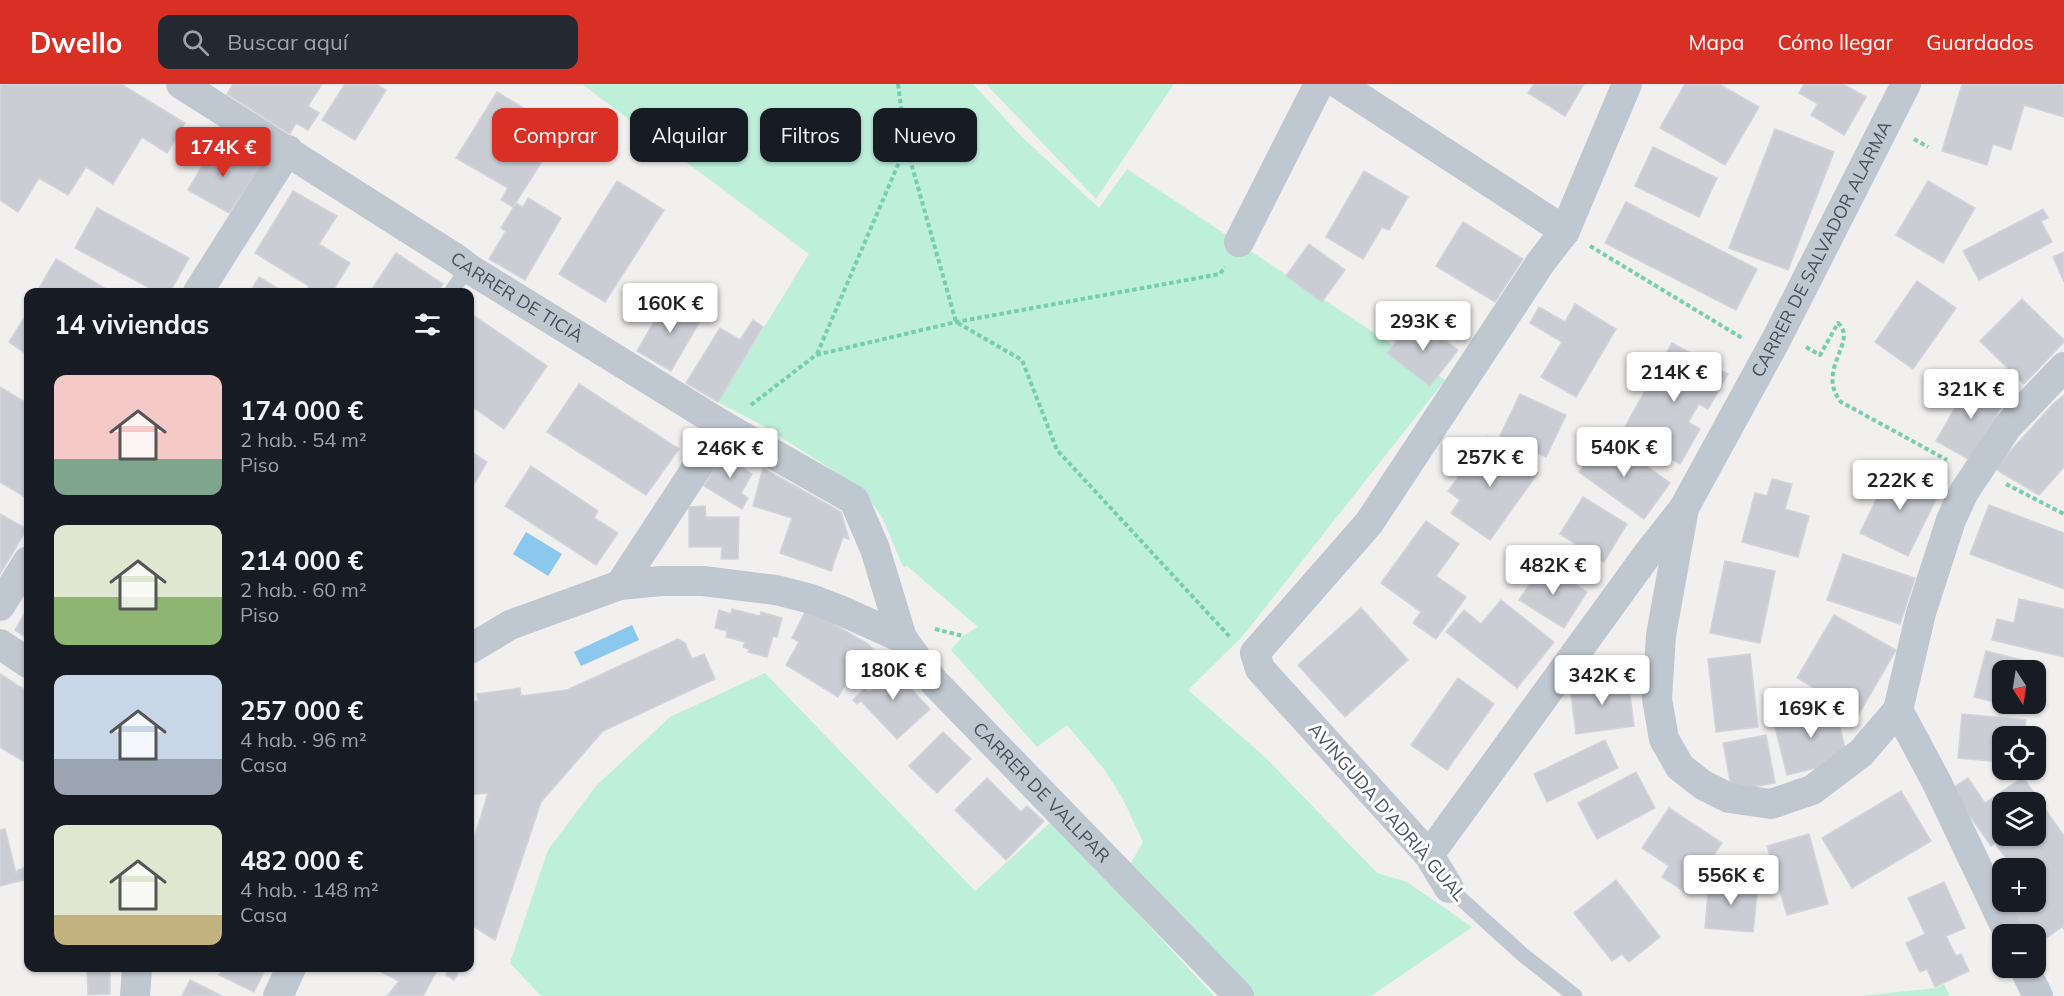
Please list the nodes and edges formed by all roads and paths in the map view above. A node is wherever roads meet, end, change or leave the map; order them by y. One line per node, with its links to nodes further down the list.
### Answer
1 (181, 84): 10 (street, CARRER DE TICIÀ)
2 (898, 84): 7 (path)
3 (1319, 84): 14 (street)
4 (1339, 84): 13 (street)
5 (1627, 84): 13 (street)
6 (1906, 84): 26 (street, CARRER DE SALVADOR ALARMA)
7 (901, 108)
8 (1911, 137): 9 (path)
9 (1928, 147)
10 (288, 150): 15 (street, CARRER DE TICIÀ); 16 (street)
11 (899, 162): 21 (path)
12 (911, 162): 18 (path)
13 (1576, 237): 19 (path); 38 (street, AVINGUDA D'ADRIÀ GUAL)
14 (1239, 242): 18 (path)
15 (468, 268): 17 (lane); 24 (street, CARRER DE TICIÀ)
16 (201, 288)
17 (454, 288)
18 (956, 322): 21 (path); 33 (path)
19 (1745, 340)
20 (1797, 342): 25 (path)
21 (816, 355): 23 (path)
22 (2064, 368): 25 (street)
23 (751, 406)
24 (724, 426): 29 (street); 31 (street, CARRER DE TICIÀ)
25 (1977, 470): 27 (path); 37 (street)
26 (1684, 508): 37 (street); 38 (street, CARRER DE SALVADOR ALARMA)
27 (2064, 514)
28 (24, 567): 30 (street)
29 (620, 585): 31 (street, CARRER DE VALLPAR); 35 (street, CARRER DE VALLPAR)
30 (0, 606)
31 (913, 632): 32 (path); 44 (street, CARRER DE VALLPAR)
32 (963, 636)
33 (1235, 642)
34 (0, 644): 36 (street)
35 (474, 647)
36 (24, 660)
37 (1898, 710): 40 (street)
38 (1429, 855): 39 (street, AVINGUDA D'ADRIÀ GUAL)
39 (1449, 888): 45 (lane, AVINGUDA D'ADRIÀ GUAL)
40 (2004, 924)
41 (137, 972): 43 (street)
42 (2029, 978): 46 (street)
43 (135, 996)
44 (1239, 996)
45 (1575, 996)
46 (2038, 996)

